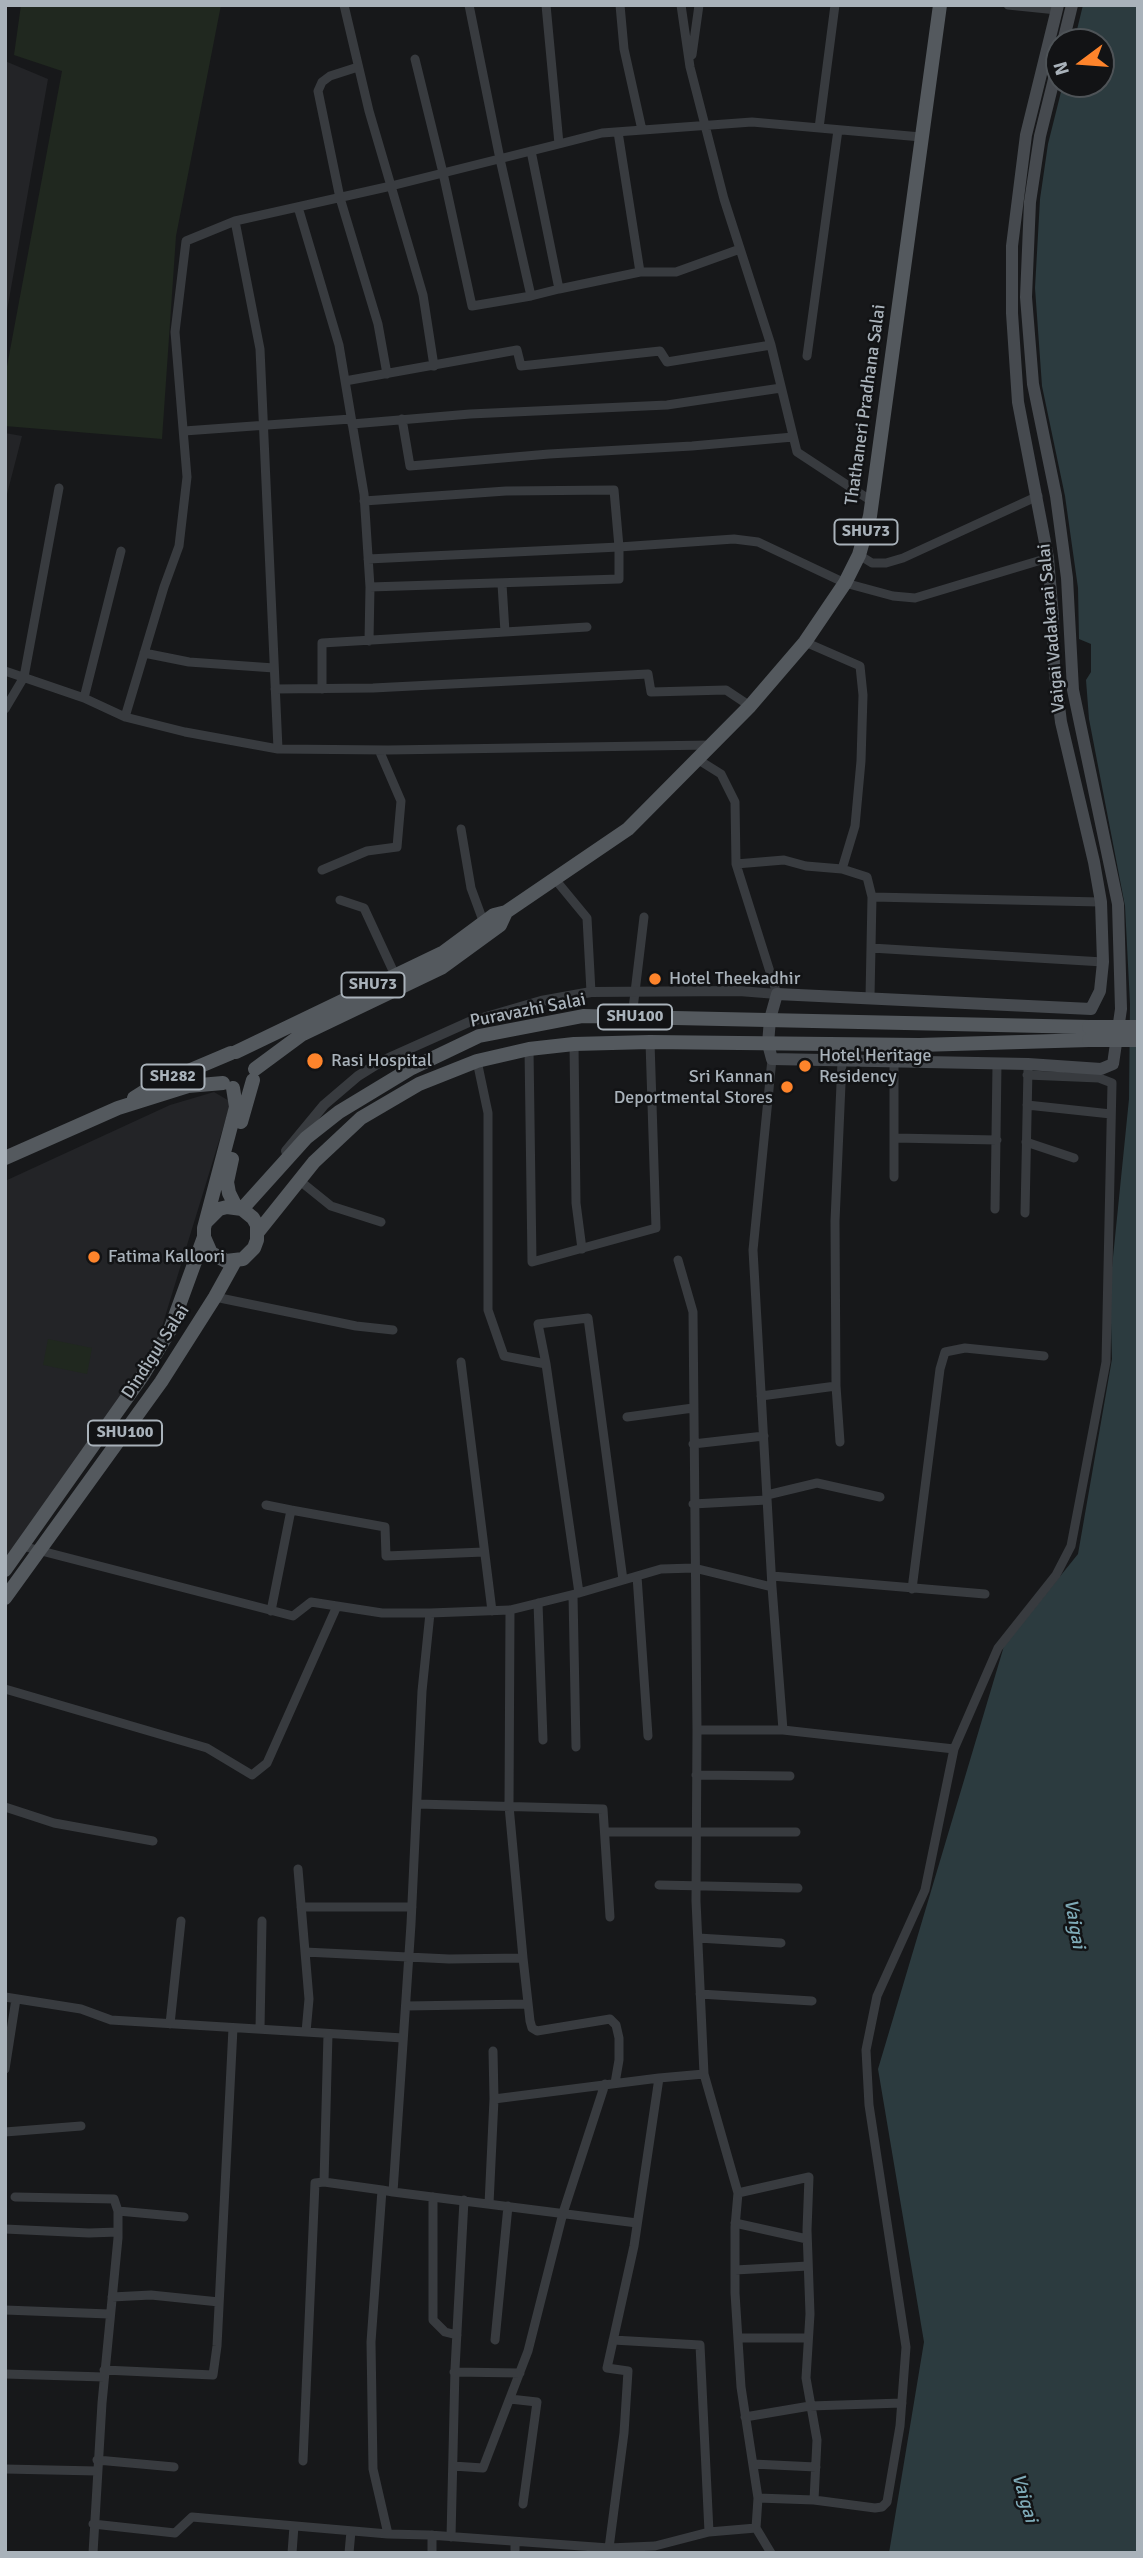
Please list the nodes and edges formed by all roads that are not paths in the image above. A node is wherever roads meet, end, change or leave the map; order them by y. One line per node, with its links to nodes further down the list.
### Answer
1 (344, 5): 14 (street)
2 (469, 5): 25 (street)
3 (546, 5): 23 (street)
4 (620, 5): 19 (street)
5 (681, 5): 15 (street)
6 (699, 5): 15 (street)
7 (835, 5): 18 (street)
8 (940, 5): 22 (main road, Thathaneri Pradhana Salai / SHU73)
9 (1008, 5): 11 (street)
10 (1072, 5): 12 (main road)
11 (1057, 8): 47 (main road, Vaigai Vadakarai Salai)
12 (1066, 28)
13 (415, 59): 26 (street)
14 (358, 67): 27 (street); 28 (street)
15 (690, 67): 17 (street)
16 (1049, 98): 108 (main road, Vaigai Vadakarai Salai)
17 (705, 125): 18 (street); 19 (street); 31 (street)
18 (820, 128): 20 (street)
19 (642, 130): 21 (street)
20 (838, 130): 22 (street); 36 (street)
21 (618, 132): 23 (street); 32 (street)
22 (921, 137): 49 (main road, Thathaneri Pradhana Salai / SHU73)
23 (559, 144): 24 (street)
24 (531, 151): 25 (street); 33 (street)
25 (499, 159): 26 (street); 34 (street)
26 (443, 173): 27 (street); 34 (street)
27 (391, 186): 28 (street); 37 (street)
28 (340, 198): 29 (street); 38 (street)
29 (298, 207): 30 (street); 39 (street)
30 (235, 221): 43 (street); 44 (street)
31 (740, 249): 32 (street); 35 (street)
32 (640, 272): 33 (street)
33 (559, 289): 34 (street)
34 (531, 296)
35 (771, 345): 37 (street); 40 (street)
36 (807, 356)
37 (434, 366): 38 (street)
38 (387, 374): 39 (street)
39 (345, 380): 42 (street)
40 (781, 388): 41 (street); 45 (street)
41 (402, 419): 42 (street); 45 (street)
42 (352, 421): 43 (street); 48 (street)
43 (264, 425): 44 (street); 63 (street)
44 (184, 432): 62 (street)
45 (793, 437): 49 (street)
46 (59, 488): 65 (street)
47 (1038, 496): 52 (street); 53 (main road, Vaigai Vadakarai Salai)
48 (364, 501): 50 (street); 54 (street)
49 (873, 502): 52 (main road, Thathaneri Pradhana Salai / SHU73)
50 (619, 547): 54 (street); 55 (street); 56 (street)
51 (121, 551): 68 (street)
52 (859, 555): 55 (main road, Thathaneri Pradhana Salai / SHU73)
53 (1048, 558): 55 (street); 83 (main road, Vaigai Vadakarai Salai)
54 (368, 559): 57 (street)
55 (845, 583): 61 (main road, Thathaneri Pradhana Salai / SHU73)
56 (502, 584): 57 (street); 59 (street)
57 (370, 587): 60 (street)
58 (587, 627): 59 (street)
59 (505, 632): 60 (street)
60 (369, 641): 67 (street)
61 (805, 642): 69 (main road, Thathaneri Pradhana Salai / SHU73); 78 (street)
62 (144, 653): 63 (street); 71 (street)
63 (274, 668): 66 (street)
64 (5, 671): 65 (street)
65 (24, 677): 68 (street); 70 (street)
66 (275, 689): 67 (street); 73 (street)
67 (323, 689): 69 (street)
68 (84, 698): 71 (street)
69 (750, 706): 72 (main road, Thathaneri Pradhana Salai / SHU73)
70 (5, 709)
71 (125, 717): 73 (street)
72 (713, 745): 74 (street); 75 (main road, Thathaneri Pradhana Salai / SHU73)
73 (278, 749): 74 (street)
74 (379, 750): 79 (street)
75 (697, 759): 77 (street); 80 (main road, Thathaneri Pradhana Salai / SHU73)
76 (461, 829): 85 (street)
77 (736, 864): 78 (street); 91 (street)
78 (842, 869): 81 (street)
79 (322, 870)
80 (554, 878): 85 (main road, Thathaneri Pradhana Salai / SHU73); 89 (street)
81 (872, 897): 83 (street); 86 (street)
82 (340, 900): 88 (street)
83 (1101, 902): 87 (main road, Vaigai Vadakarai Salai)
84 (644, 917): 90 (street)
85 (486, 928): 88 (main road, Thathaneri Pradhana Salai / SHU73); 109 (main road, Thathaneri Pradhana Salai / SHU73)
86 (871, 948): 87 (street); 92 (street)
87 (1103, 962): 92 (main road, Vaigai Vadakarai Salai)
88 (395, 975): 102 (main road, Thathaneri Pradhana Salai / SHU73)
89 (591, 992): 90 (street); 120 (street)
90 (635, 992): 91 (street); 93 (street)
91 (777, 994): 92 (main road, Vaigai Vadakarai Salai); 94 (main road)
92 (870, 997)
93 (632, 1017): 94 (main road, Puravazhi Salai / SHU100); 120 (main road, Puravazhi Salai / SHU100)
94 (769, 1019): 96 (main road, Puravazhi Salai / SHU100); 100 (main road)
95 (1138, 1027): 96 (main road, SHU100, bridge)
96 (1089, 1034): 97 (main road, SHU100, bridge); 100 (main road, SHU100)
97 (1138, 1040)
98 (650, 1042): 99 (main road, SHU100); 100 (main road, SHU100); 129 (street)
99 (574, 1044): 101 (main road, SHU100); 129 (street)
100 (768, 1044): 103 (main road)
101 (529, 1049): 104 (main road, SHU100); 129 (street)
102 (233, 1052): 109 (main road); 110 (main road); 112 (main road, SH282)
103 (772, 1059): 105 (main road, Vaigai Vadakarai Salai); 138 (street)
104 (477, 1061): 121 (main road, SHU100); 136 (street)
105 (842, 1061): 106 (main road, Vaigai Vadakarai Salai); 137 (street)
106 (894, 1062): 107 (main road, Vaigai Vadakarai Salai); 114 (street)
107 (997, 1064): 108 (main road, Vaigai Vadakarai Salai); 115 (street)
108 (1028, 1069): 111 (street); 113 (street)
109 (254, 1074): 110 (main road, SHU73); 122 (main road)
110 (228, 1085): 112 (main road, SH282); 125 (main road)
111 (1027, 1105): 113 (street); 116 (street)
112 (118, 1108): 117 (main road, SH282)
113 (1111, 1114): 174 (street)
114 (894, 1138): 115 (street); 119 (street)
115 (997, 1140): 123 (street)
116 (1026, 1142): 118 (street); 124 (street)
117 (5, 1158)
118 (1074, 1158)
119 (894, 1177)
120 (269, 1180): 122 (main road, Puravazhi Salai / SHU100)
121 (300, 1181): 126 (street); 127 (main road, SHU100)
122 (239, 1208): 125 (main road, SHU100); 127 (main road)
123 (995, 1209)
124 (1025, 1213)
125 (207, 1221): 128 (main road, SHU100)
126 (381, 1222)
127 (258, 1232): 131 (main road, SHU100)
128 (204, 1237): 131 (main road); 149 (main road, Dindigul Salai / SHU100)
129 (582, 1249)
130 (678, 1260): 139 (street)
131 (235, 1261): 132 (main road, Dindigul Salai / SHU100)
132 (215, 1297): 133 (street); 150 (main road, Dindigul Salai / SHU100)
133 (393, 1330)
134 (1044, 1356): 158 (street)
135 (461, 1362): 151 (street)
136 (545, 1364): 156 (street); 159 (street)
137 (836, 1386): 138 (street); 142 (street)
138 (761, 1395): 141 (street)
139 (693, 1408): 140 (street); 143 (street)
140 (627, 1417)
141 (764, 1436): 143 (street); 145 (street)
142 (841, 1441)
143 (693, 1444): 147 (street)
144 (880, 1497): 145 (street)
145 (767, 1498): 147 (street); 155 (street)
146 (266, 1504): 148 (street)
147 (694, 1504): 152 (street)
148 (290, 1510): 151 (street); 165 (street)
149 (22, 1546): 150 (street); 153 (main road, Dindigul Salai / SHU100)
150 (40, 1551): 161 (main road, Dindigul Salai / SHU100); 165 (street)
151 (484, 1552): 166 (street)
152 (694, 1568): 154 (street); 157 (street); 169 (street)
153 (5, 1570)
154 (637, 1576): 156 (street); 171 (street)
155 (772, 1576): 157 (street); 158 (street)
156 (623, 1580): 159 (street)
157 (772, 1587): 170 (street)
158 (912, 1589): 160 (street)
159 (576, 1594): 162 (street); 173 (street)
160 (985, 1594)
161 (5, 1598)
162 (538, 1603): 164 (street); 172 (street)
163 (337, 1606): 165 (street); 167 (street); 168 (street)
164 (510, 1610): 166 (street); 179 (street)
165 (271, 1611)
166 (492, 1611): 167 (street)
167 (429, 1613): 177 (street)
168 (5, 1689)
169 (697, 1730): 170 (street); 175 (street)
170 (783, 1730): 174 (street)
171 (648, 1736)
172 (543, 1740)
173 (576, 1747)
174 (954, 1749): 251 (street)
175 (696, 1775): 176 (street); 180 (street)
176 (790, 1776)
177 (416, 1804): 179 (street); 189 (street)
178 (5, 1807): 183 (street)
179 (509, 1807): 181 (street); 197 (street)
180 (696, 1831): 181 (street); 182 (street); 186 (street)
181 (605, 1832): 190 (street)
182 (796, 1832)
183 (153, 1841)
184 (298, 1869): 188 (street)
185 (659, 1885): 186 (street)
186 (696, 1886): 187 (street); 193 (street)
187 (798, 1888)
188 (301, 1907): 189 (street); 195 (street)
189 (412, 1907): 196 (street)
190 (610, 1917)
191 (181, 1921): 204 (street)
192 (262, 1921): 206 (street)
193 (698, 1938): 194 (street); 198 (street)
194 (781, 1943)
195 (305, 1952): 196 (street); 207 (street)
196 (409, 1957): 197 (street); 203 (street)
197 (523, 1958): 202 (street)
198 (700, 1994): 201 (street); 212 (street)
199 (5, 1997): 200 (street)
200 (16, 1998): 204 (street); 211 (street)
201 (812, 2001)
202 (528, 2004): 203 (street); 214 (street)
203 (406, 2006): 209 (street)
204 (170, 2024): 205 (street)
205 (233, 2028): 206 (street); 238 (street)
206 (260, 2029): 207 (street)
207 (306, 2032): 208 (street)
208 (328, 2034): 209 (street); 218 (street)
209 (403, 2038): 220 (street)
210 (493, 2051): 215 (street)
211 (5, 2069)
212 (704, 2074): 213 (street); 221 (street)
213 (659, 2078): 214 (street); 230 (street)
214 (610, 2083): 215 (street); 228 (street)
215 (494, 2099): 225 (street)
216 (81, 2126): 217 (street)
217 (5, 2132)
218 (324, 2182): 219 (street); 255 (street)
219 (382, 2190): 220 (street); 270 (street)
220 (393, 2192): 223 (street)
221 (738, 2193): 231 (street); 234 (street)
222 (15, 2197): 227 (street)
223 (433, 2197): 224 (street); 241 (street)
224 (464, 2200): 225 (street); 241 (street)
225 (489, 2204): 226 (street)
226 (508, 2206): 228 (street); 244 (street)
227 (118, 2211): 229 (street); 233 (street)
228 (563, 2213): 230 (street); 248 (street)
229 (184, 2217)
230 (638, 2223): 245 (street)
231 (735, 2223): 234 (street); 236 (street)
232 (5, 2229): 233 (street)
233 (118, 2232): 237 (street)
234 (807, 2239): 235 (street)
235 (808, 2266): 236 (street); 243 (street)
236 (735, 2270): 242 (street)
237 (112, 2297): 238 (street); 240 (street)
238 (219, 2302): 247 (street)
239 (5, 2310): 240 (street)
240 (109, 2314): 247 (street)
241 (457, 2335): 246 (street)
242 (738, 2338): 243 (street); 253 (street)
243 (808, 2338): 252 (street)
244 (495, 2340)
245 (613, 2340): 269 (street); 275 (street)
246 (454, 2372): 248 (street); 257 (street)
247 (104, 2373): 249 (street); 254 (street)
248 (520, 2373): 250 (street)
249 (5, 2374)
250 (510, 2399): 257 (street); 264 (street)
251 (902, 2403): 252 (street); 263 (street)
252 (810, 2406): 253 (street); 259 (street)
253 (745, 2417): 256 (street)
254 (97, 2460): 258 (street); 261 (street)
255 (303, 2461)
256 (753, 2464): 259 (street); 262 (street)
257 (453, 2466): 272 (street)
258 (174, 2467)
259 (816, 2467): 263 (street)
260 (5, 2469): 261 (street)
261 (97, 2471): 265 (street)
262 (758, 2498): 263 (street); 267 (street)
263 (814, 2500)
264 (523, 2504)
265 (93, 2524): 266 (street); 276 (street)
266 (294, 2526): 268 (street); 277 (street)
267 (756, 2528): 269 (street); 281 (street)
268 (351, 2531): 270 (street); 278 (street)
269 (709, 2532): 275 (street)
270 (388, 2534): 271 (street)
271 (432, 2535): 272 (street); 279 (street)
272 (451, 2536): 273 (street)
273 (515, 2542): 274 (street); 280 (street)
274 (567, 2549): 275 (street)
275 (611, 2550)
276 (93, 2553)
277 (292, 2553)
278 (349, 2553)
279 (432, 2553)
280 (515, 2553)
281 (771, 2553)

